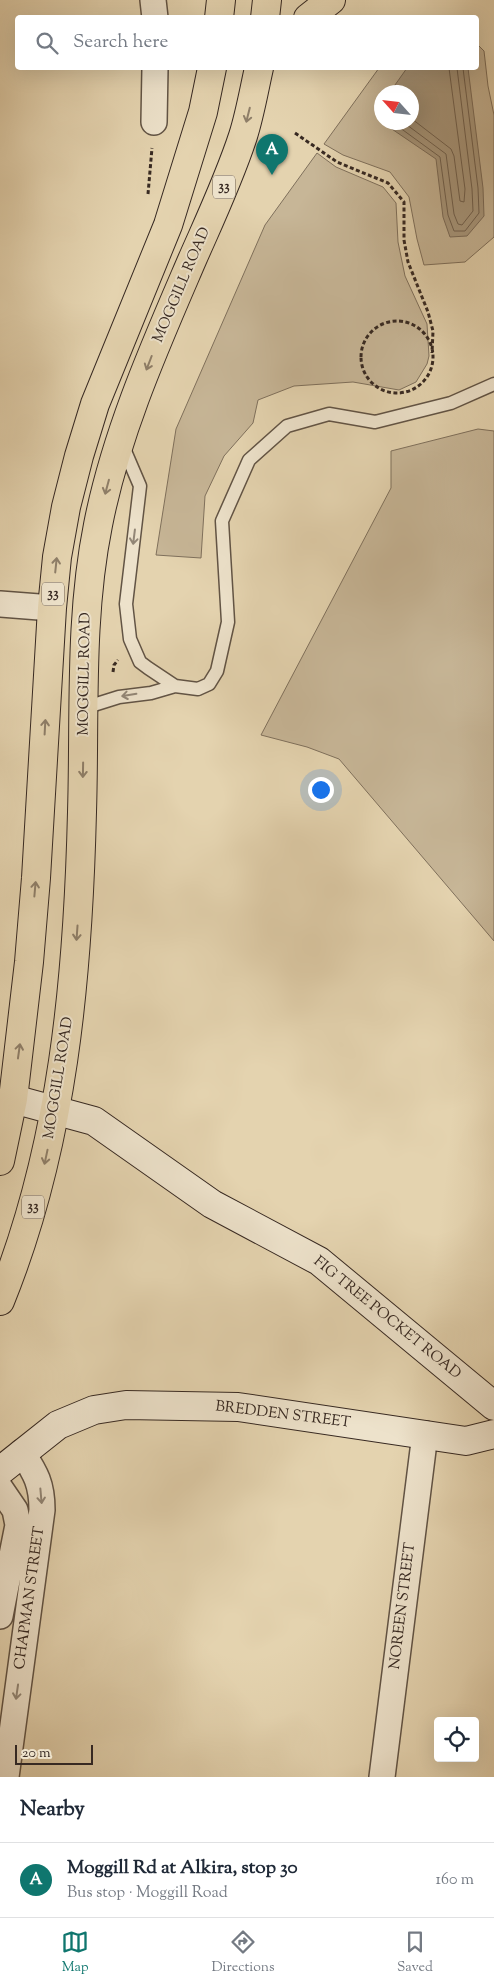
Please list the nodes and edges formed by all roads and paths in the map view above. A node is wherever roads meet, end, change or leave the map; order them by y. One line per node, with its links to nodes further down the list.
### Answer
1 (154, 0): 5 (street)
2 (222, 0): 6 (highway)
3 (267, 0): 7 (highway)
4 (332, 0): 8 (highway)
5 (155, 15)
6 (220, 15)
7 (265, 15)
8 (312, 15)
9 (155, 70): 12 (street)
10 (212, 70): 18 (highway, 33, one-way to 10)
11 (259, 70): 16 (highway, MOGGILL ROAD / 33, one-way to 16)
12 (154, 122)
13 (295, 133): 14 (path)
14 (432, 352): 14 (path)
15 (494, 384): 21 (lane)
16 (120, 440): 21 (lane, one-way to 21); 22 (highway, MOGGILL ROAD / 33, one-way to 22)
17 (0, 604): 18 (street)
18 (52, 608): 23 (highway, 33, one-way to 18)
19 (119, 659): 20 (path)
20 (112, 675)
21 (175, 686): 22 (lane, one-way to 22)
22 (84, 708): 24 (highway, MOGGILL ROAD / 33, one-way to 24)
23 (13, 1099): 24 (main road, FIG TREE POCKET ROAD); 25 (highway, 33)
24 (56, 1109): 26 (highway, MOGGILL ROAD / 33, one-way to 26); 27 (main road, FIG TREE POCKET ROAD)
25 (0, 1161)
26 (0, 1301)
27 (494, 1406)
28 (425, 1434): 29 (main road, BREDDEN STREET); 30 (main road, BREDDEN STREET); 35 (street, NOREEN STREET)
29 (494, 1434)
30 (22, 1452): 31 (main road, BREDDEN STREET); 34 (street, CHAPMAN STREET, one-way to 34)
31 (0, 1471)
32 (0, 1488): 33 (street, CHAPMAN STREET)
33 (0, 1616)
34 (6, 1777)
35 (382, 1777)

